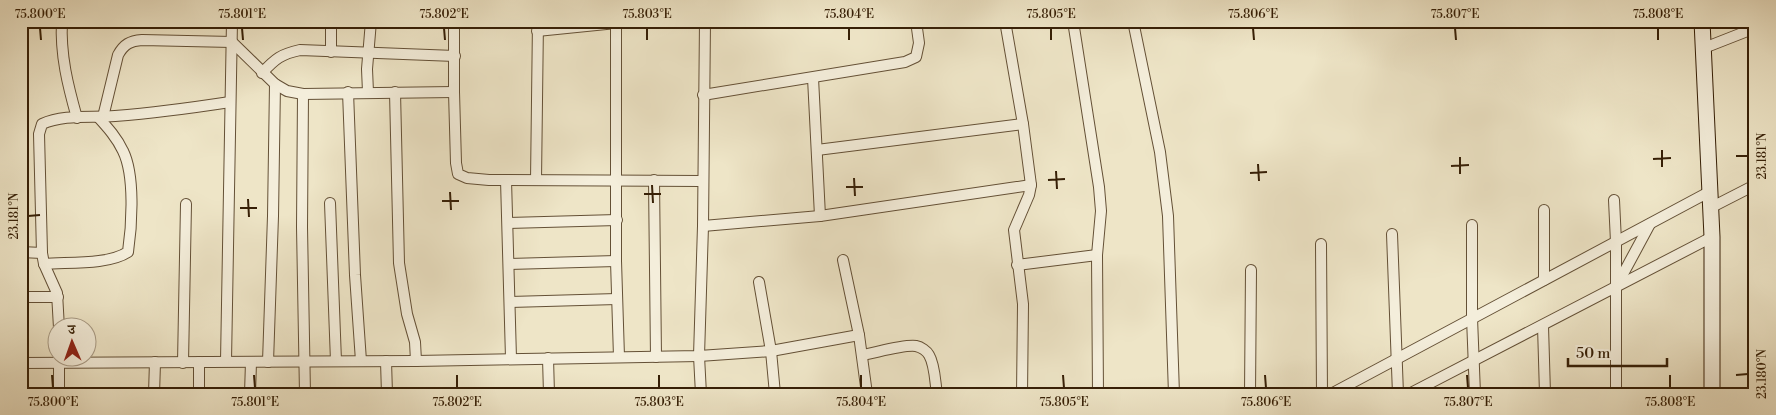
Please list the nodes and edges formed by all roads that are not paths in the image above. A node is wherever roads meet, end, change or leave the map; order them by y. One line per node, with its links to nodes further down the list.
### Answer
1 (62, 21): 32 (street)
2 (232, 21): 16 (street)
3 (331, 21): 18 (street)
4 (371, 21): 19 (street)
5 (636, 21): 13 (street)
6 (705, 21): 29 (street)
7 (916, 21): 22 (street)
8 (1005, 21): 33 (street)
9 (1073, 21): 60 (street)
10 (1133, 21): 115 (street)
11 (1702, 21): 17 (street)
12 (454, 22): 14 (street); 20 (street)
13 (616, 23): 14 (street); 37 (street)
14 (538, 25): 36 (street)
15 (1755, 28): 17 (street)
16 (232, 42): 21 (street); 30 (street); 31 (street)
17 (1704, 48): 42 (street)
18 (331, 52): 19 (street); 21 (street)
19 (368, 53): 20 (street); 25 (street)
20 (455, 56): 27 (street)
21 (262, 73): 23 (street)
22 (813, 78): 29 (street); 34 (street)
23 (275, 84): 28 (street); 97 (street)
24 (348, 92): 25 (street); 28 (street); 91 (street)
25 (368, 92): 26 (street)
26 (395, 92): 27 (street); 93 (street)
27 (454, 92): 35 (street)
28 (303, 94): 98 (street)
29 (703, 95): 39 (street)
30 (230, 102): 31 (street); 89 (street)
31 (101, 117): 32 (street); 63 (street)
32 (77, 118): 59 (street)
33 (1023, 124): 34 (street); 40 (street)
34 (817, 150): 48 (street)
35 (506, 180): 36 (street); 50 (street)
36 (536, 180): 37 (street)
37 (617, 180): 38 (street); 49 (street)
38 (654, 180): 39 (street); 82 (street)
39 (702, 181): 53 (street)
40 (1031, 185): 48 (street); 65 (street)
41 (1755, 185): 46 (street)
42 (1709, 192): 46 (street); 51 (street)
43 (1614, 200): 56 (street)
44 (330, 203): 90 (street)
45 (186, 204): 100 (street)
46 (1710, 208): 55 (street)
47 (1544, 210): 67 (street)
48 (820, 216): 53 (street)
49 (617, 220): 50 (street); 61 (street)
50 (508, 222): 64 (street)
51 (1650, 224): 56 (street); 69 (street)
52 (1472, 225): 75 (street)
53 (703, 226): 80 (street)
54 (1392, 234): 85 (street)
55 (1712, 237): 69 (street); 124 (street)
56 (1616, 242): 67 (street); 69 (street)
57 (1321, 244): 117 (street)
58 (21, 252): 59 (street)
59 (42, 253): 63 (street)
60 (1097, 255): 65 (street); 114 (street)
61 (616, 260): 64 (street); 72 (street)
62 (843, 260): 77 (street)
63 (44, 264): 71 (street)
64 (509, 264): 73 (street)
65 (1018, 265): 113 (street)
66 (1251, 270): 116 (street)
67 (1544, 280): 75 (street)
68 (759, 282): 78 (street)
69 (1616, 288): 76 (street); 123 (street)
70 (21, 297): 71 (street)
71 (58, 297): 74 (street)
72 (617, 300): 73 (street); 81 (street)
73 (510, 302): 83 (street)
74 (59, 318)
75 (1472, 318): 85 (street); 86 (street)
76 (1543, 326): 86 (street); 122 (street)
77 (859, 335): 78 (street); 79 (street)
78 (771, 351): 80 (street); 110 (street)
79 (862, 355): 111 (street); 112 (street)
80 (699, 356): 82 (street); 109 (street)
81 (619, 357): 82 (street); 84 (street)
82 (656, 357)
83 (511, 358): 84 (street); 93 (street)
84 (548, 358): 108 (street)
85 (1396, 359): 118 (street); 119 (street)
86 (1474, 360): 120 (street); 121 (street)
87 (48, 361): 99 (street)
88 (98, 361): 94 (street)
89 (226, 361): 95 (street); 96 (street)
90 (336, 361): 91 (street); 98 (street)
91 (361, 361): 92 (street)
92 (386, 361): 93 (street); 107 (street)
93 (416, 361)
94 (155, 362): 100 (street); 103 (street)
95 (199, 362): 100 (street); 104 (street)
96 (251, 362): 97 (street); 105 (street)
97 (268, 362): 98 (street)
98 (304, 362): 106 (street)
99 (21, 363)
100 (184, 363)
101 (59, 368): 102 (street)
102 (59, 394)
103 (154, 394)
104 (199, 394)
105 (250, 394)
106 (305, 394)
107 (387, 394)
108 (549, 394)
109 (701, 394)
110 (775, 394)
111 (867, 394)
112 (937, 394)
113 (1022, 394)
114 (1098, 394)
115 (1174, 394)
116 (1250, 394)
117 (1322, 394)
118 (1331, 394)
119 (1398, 394)
120 (1409, 394)
121 (1475, 394)
122 (1545, 394)
123 (1616, 394)
124 (1712, 394)

